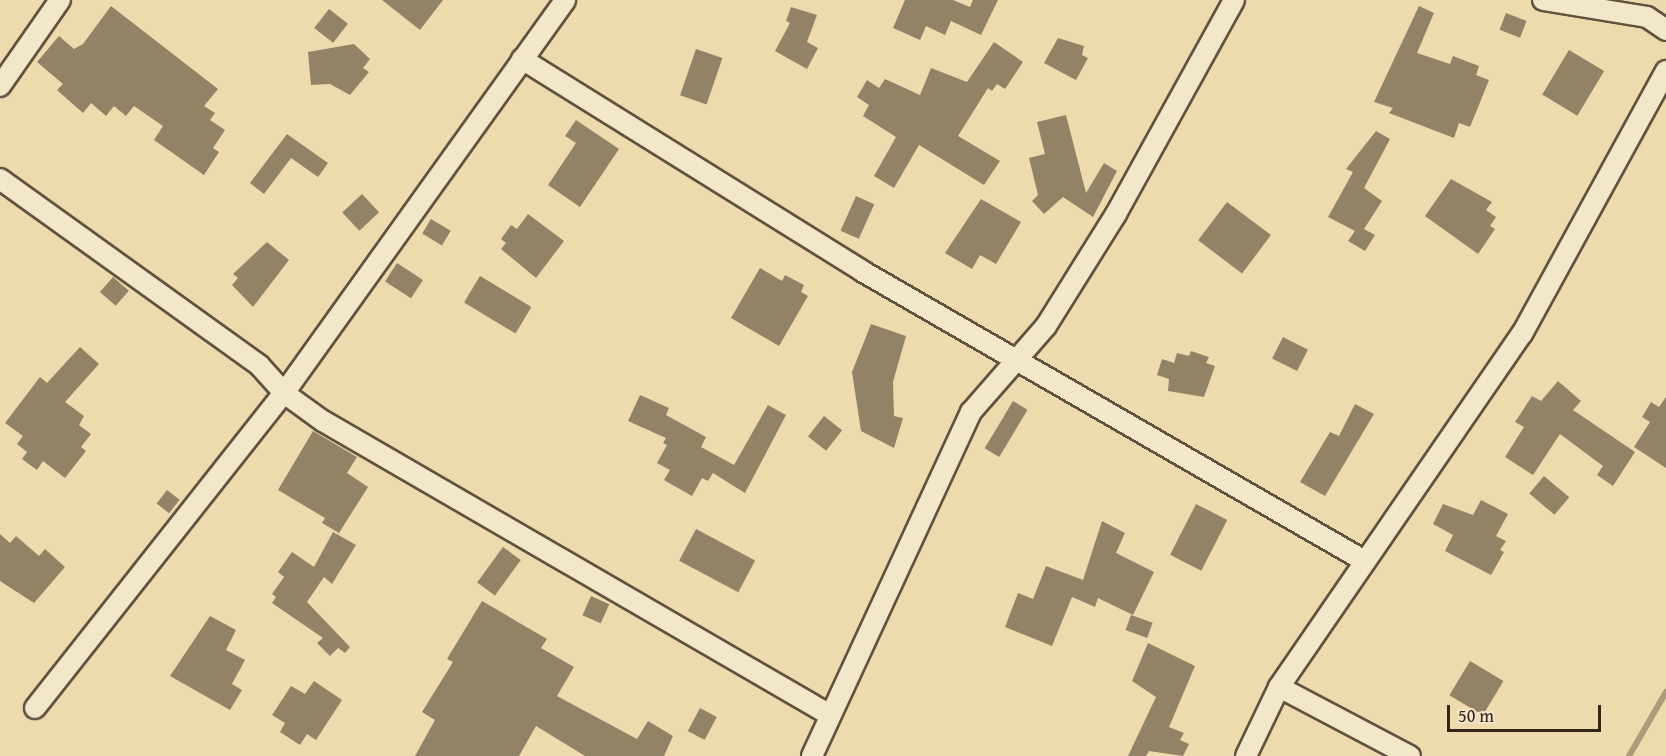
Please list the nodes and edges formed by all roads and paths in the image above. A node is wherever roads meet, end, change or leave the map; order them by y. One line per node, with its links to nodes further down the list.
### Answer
1 (60, 0): 8 (street)
2 (565, 0): 6 (street)
3 (1234, 0): 10 (street)
4 (1544, 0): 5 (street)
5 (1666, 30)
6 (522, 59): 10 (street); 11 (street)
7 (1666, 71): 12 (street)
8 (0, 86)
9 (0, 179): 11 (street)
10 (1016, 360): 12 (street); 15 (street)
11 (284, 393): 14 (street); 15 (street)
12 (1363, 560): 13 (street)
13 (1279, 687): 17 (street); 18 (street)
14 (35, 708)
15 (830, 715): 16 (street)
16 (812, 756)
17 (1246, 756)
18 (1410, 756)

